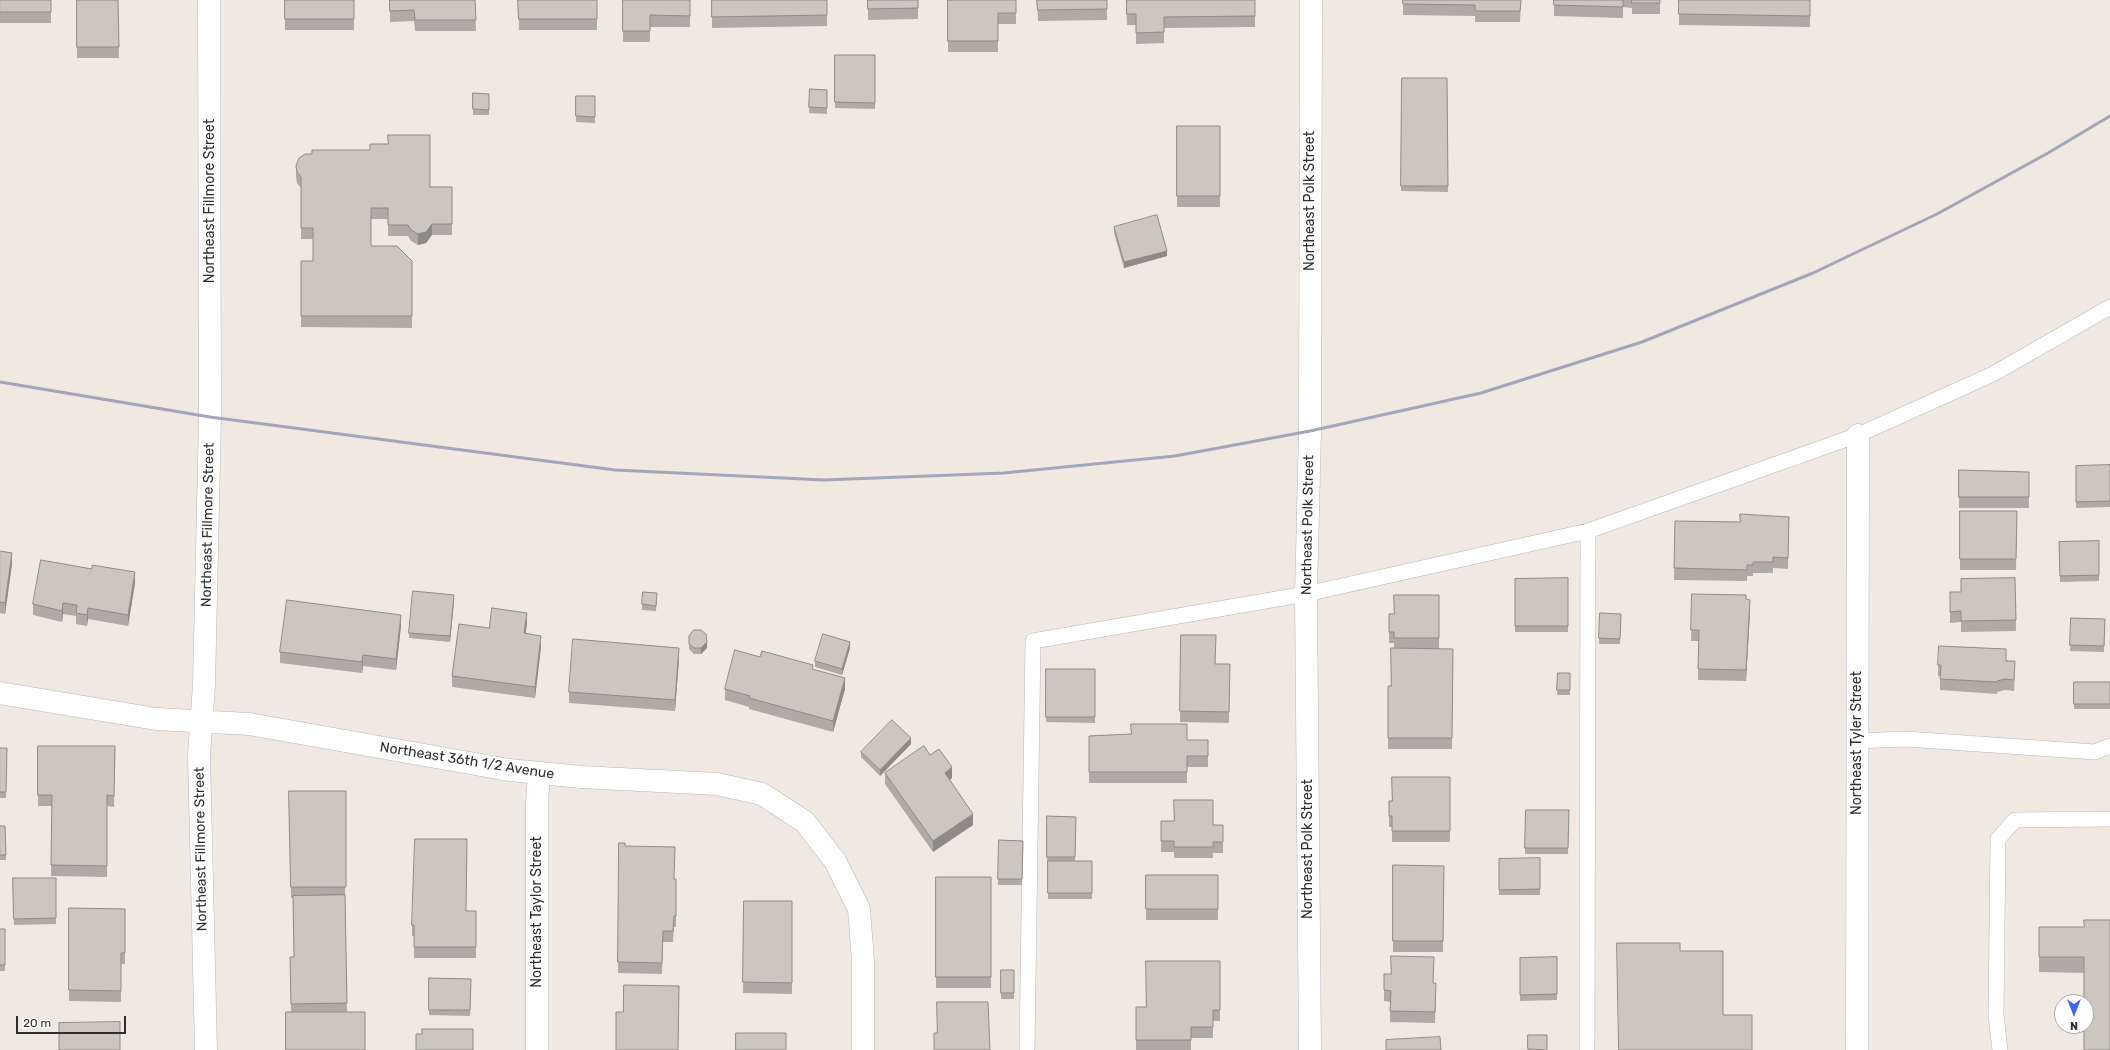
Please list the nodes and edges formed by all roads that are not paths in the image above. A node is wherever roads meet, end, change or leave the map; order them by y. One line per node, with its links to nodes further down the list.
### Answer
1 (209, 0): 8 (street, Northeast Fillmore Street)
2 (1311, 0): 6 (street, Northeast Polk Street)
3 (2110, 307): 4 (lane)
4 (1858, 435): 5 (lane); 9 (street, Northeast Tyler Street)
5 (1588, 531): 6 (lane); 18 (lane)
6 (1306, 594): 16 (lane); 17 (street, Northeast Polk Street)
7 (0, 693): 8 (street, Northeast 36th 1/2 Avenue)
8 (201, 722): 11 (street, Northeast 36th 1/2 Avenue); 13 (street, Northeast Fillmore Street)
9 (1856, 741): 10 (lane); 19 (street, Northeast Tyler Street)
10 (2110, 746)
11 (539, 774): 14 (street, Northeast Taylor Street); 15 (street, Northeast 36th 1/2 Avenue)
12 (2110, 819): 20 (lane)
13 (206, 1050)
14 (537, 1050)
15 (863, 1050)
16 (1027, 1050)
17 (1310, 1050)
18 (1587, 1050)
19 (1857, 1050)
20 (2000, 1050)

